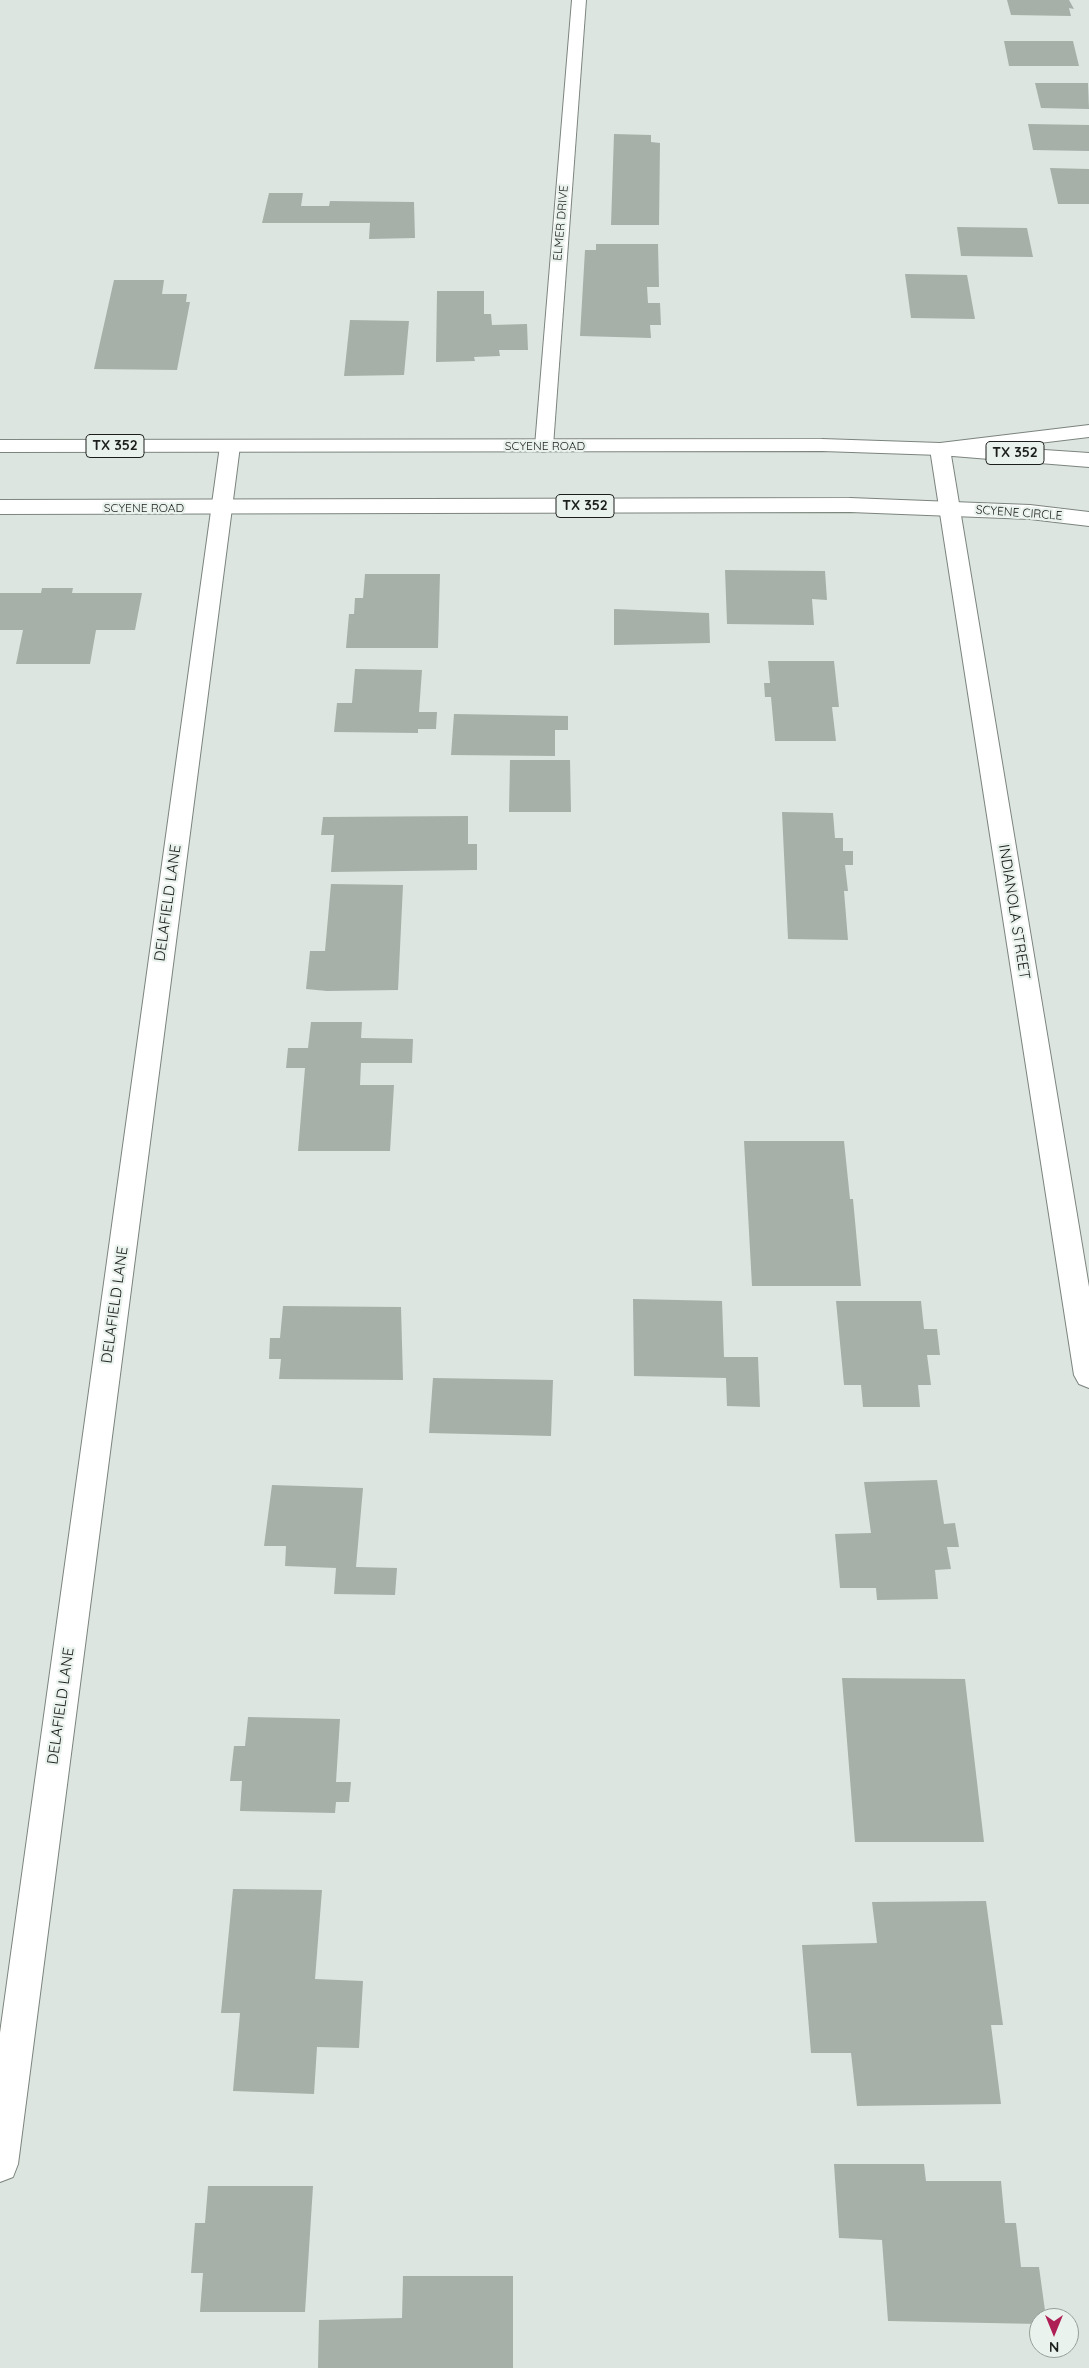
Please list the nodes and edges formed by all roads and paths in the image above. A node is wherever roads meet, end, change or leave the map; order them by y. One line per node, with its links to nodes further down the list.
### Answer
1 (579, 0): 5 (lane, ELMER DRIVE)
2 (1089, 431): 6 (street, SCYENE ROAD)
3 (0, 446): 4 (street, SCYENE ROAD / TX 352)
4 (230, 446): 5 (street, SCYENE ROAD / TX 352); 9 (street, DELAFIELD LANE)
5 (544, 446): 6 (street, SCYENE ROAD / TX 352)
6 (940, 449): 7 (street, TX 352); 10 (street, INDIANOLA STREET)
7 (1089, 460)
8 (0, 508): 9 (street, SCYENE ROAD / TX 352)
9 (221, 508): 10 (street, SCYENE ROAD / TX 352); 13 (street, DELAFIELD LANE)
10 (948, 508): 11 (street, SCYENE CIRCLE / TX 352); 12 (street, INDIANOLA STREET)
11 (1089, 519)
12 (1089, 1375)
13 (0, 2164)

